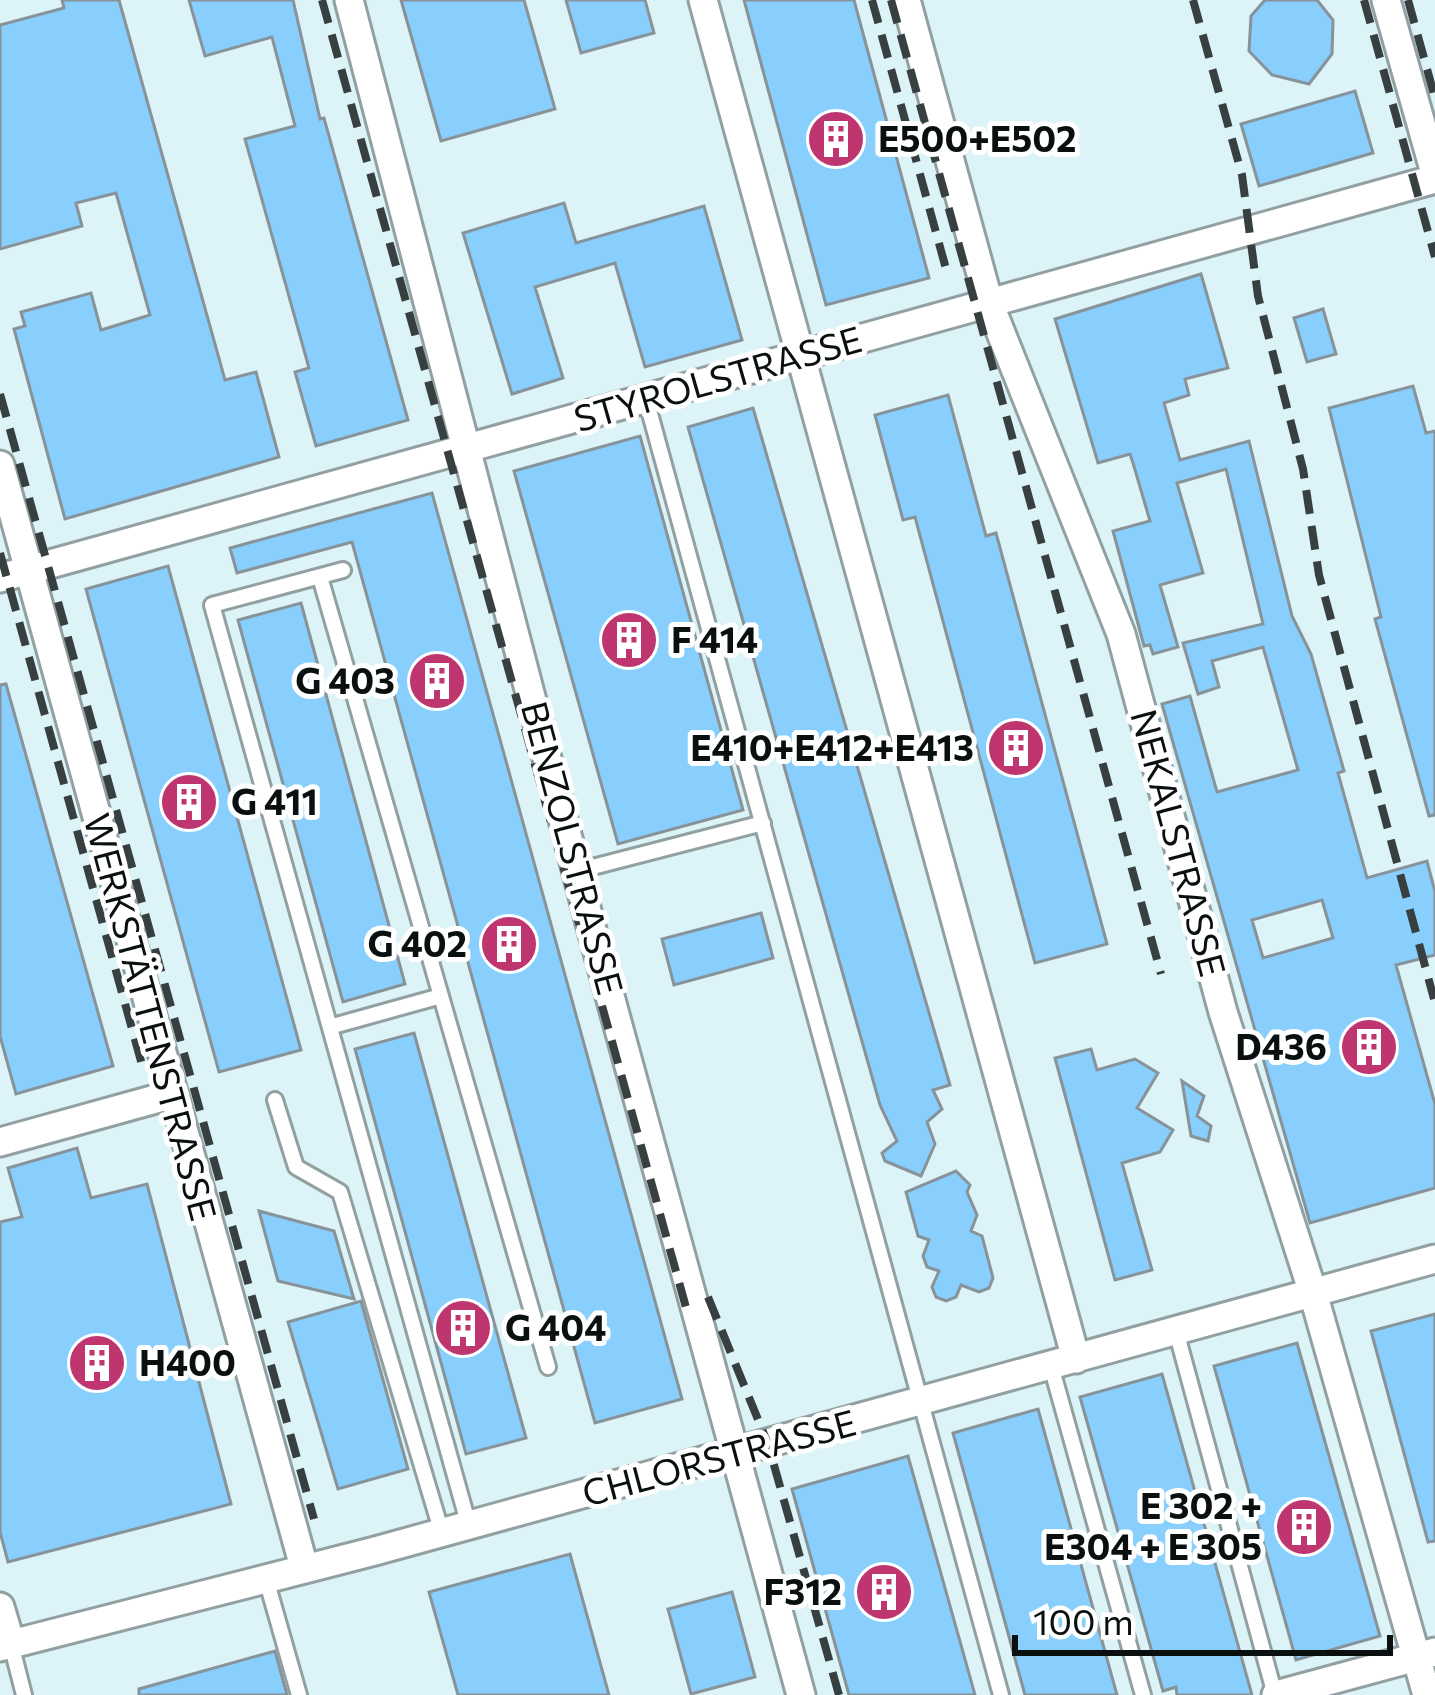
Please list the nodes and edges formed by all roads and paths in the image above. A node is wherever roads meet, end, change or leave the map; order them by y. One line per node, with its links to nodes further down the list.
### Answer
1 (349, 0): 9 (street, BENZOLSTRASSE)
2 (703, 0): 7 (street)
3 (906, 0): 6 (street, NEKALSTRASSE)
4 (1386, 0): 5 (street)
5 (1435, 176): 6 (street, STYROLSTRASSE)
6 (989, 303): 7 (street, STYROLSTRASSE); 23 (street, NEKALSTRASSE)
7 (800, 355): 8 (street, STYROLSTRASSE); 25 (street)
8 (646, 399): 9 (street, STYROLSTRASSE); 15 (lane)
9 (468, 449): 11 (street, STYROLSTRASSE); 16 (street, BENZOLSTRASSE)
10 (0, 465): 11 (street, WERKSTÄTTENSTRASSE)
11 (29, 570): 14 (street, STYROLSTRASSE); 19 (street, WERKSTÄTTENSTRASSE)
12 (343, 570): 13 (lane)
13 (320, 577): 17 (lane); 18 (lane)
14 (0, 578)
15 (764, 823): 16 (lane); 27 (lane)
16 (577, 871): 28 (street, BENZOLSTRASSE)
17 (441, 996): 18 (lane); 26 (lane)
18 (333, 1026): 29 (lane)
19 (170, 1095): 21 (street); 30 (street, WERKSTÄTTENSTRASSE)
20 (275, 1100): 29 (lane)
21 (1, 1138)
22 (1435, 1259): 23 (street, CHLORSTRASSE)
23 (1313, 1293): 24 (street, CHLORSTRASSE); 34 (street, NEKALSTRASSE)
24 (1176, 1331): 25 (street, CHLORSTRASSE); 40 (lane)
25 (1064, 1363): 27 (street, CHLORSTRASSE); 39 (lane)
26 (548, 1367)
27 (922, 1402): 28 (street, CHLORSTRASSE); 38 (lane)
28 (737, 1453): 29 (street, CHLORSTRASSE); 37 (street, BENZOLSTRASSE)
29 (456, 1529): 30 (street, CHLORSTRASSE)
30 (304, 1568): 31 (street, CHLORSTRASSE)
31 (265, 1576): 33 (street, CHLORSTRASSE); 36 (lane)
32 (0, 1606): 33 (street)
33 (5, 1645): 35 (lane)
34 (1426, 1655): 40 (street); 41 (street, NEKALSTRASSE)
35 (24, 1695)
36 (299, 1695)
37 (801, 1695)
38 (1001, 1695)
39 (1143, 1695)
40 (1275, 1695)
41 (1427, 1695)

